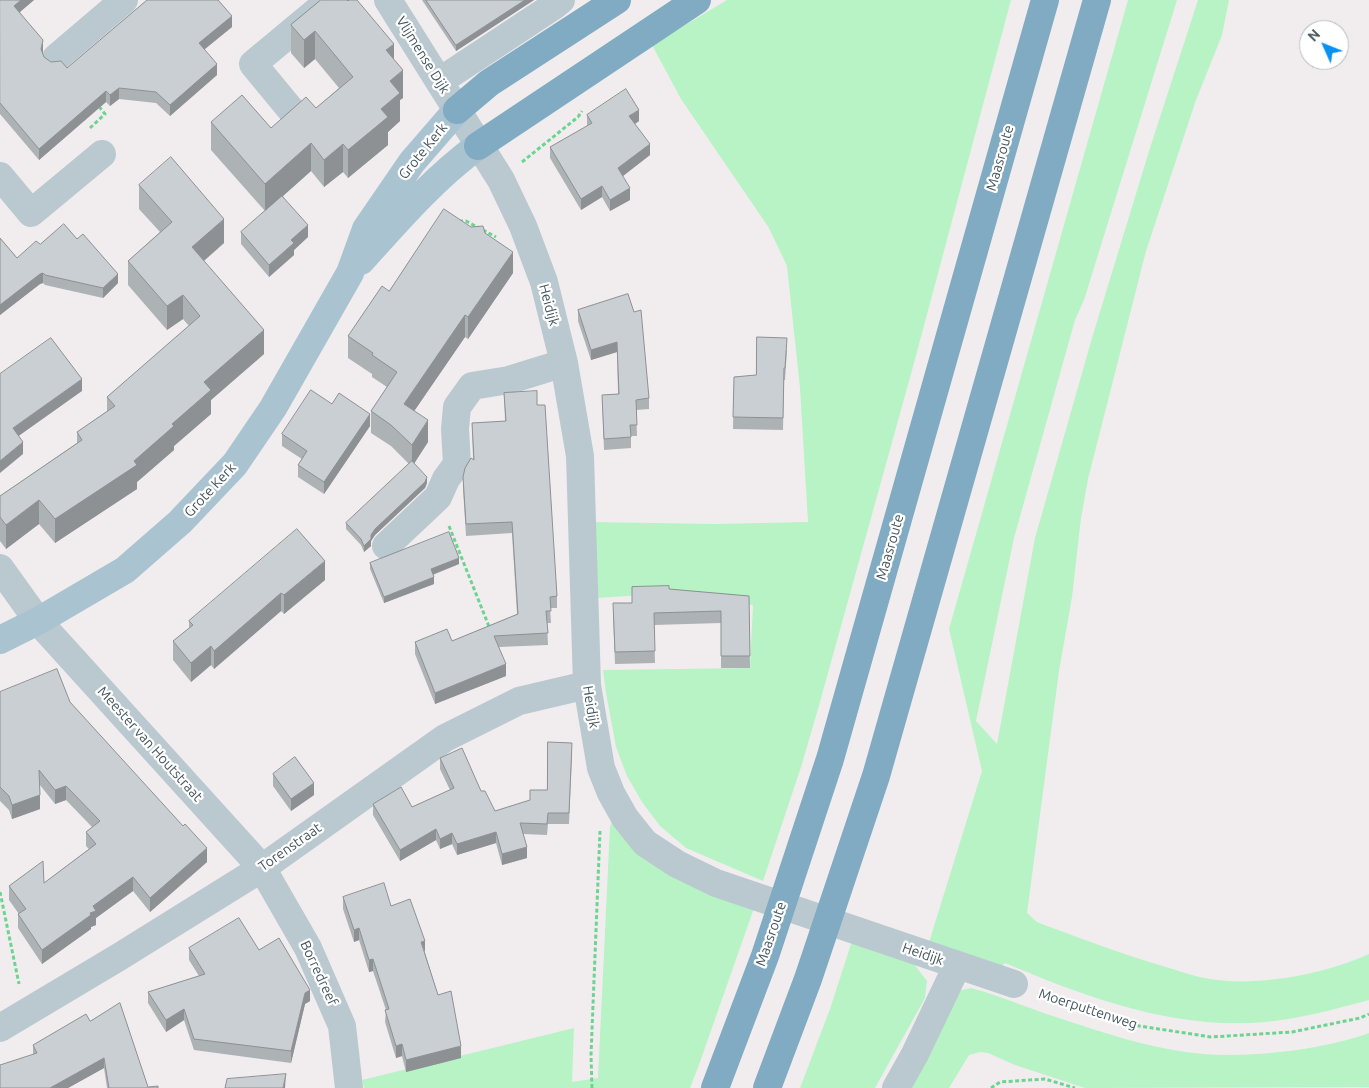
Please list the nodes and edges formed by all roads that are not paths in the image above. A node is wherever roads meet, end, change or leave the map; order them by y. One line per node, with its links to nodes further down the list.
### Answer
1 (124, 0): 9 (street)
2 (330, 0): 11 (street)
3 (388, 0): 10 (street, Vlijmense Dijk)
4 (561, 0): 10 (street)
5 (617, 0): 12 (highway)
6 (697, 0): 13 (highway)
7 (1045, 0): 28 (highway, Maasroute)
8 (1097, 0): 29 (highway)
9 (56, 58)
10 (440, 82): 12 (street, Vlijmense Dijk)
11 (292, 110)
12 (457, 110): 13 (street, Heidijk); 16 (main road, Grote Kerk)
13 (478, 146): 16 (main road, Grote Kerk); 17 (street, Heidijk)
14 (102, 154): 15 (street)
15 (0, 176)
16 (350, 273): 20 (main road, Grote Kerk)
17 (564, 363): 18 (street); 22 (street, Heidijk)
18 (386, 546)
19 (0, 568): 20 (street, Meester van Houtstraat)
20 (38, 621): 21 (main road, Grote Kerk); 23 (street, Meester van Houtstraat)
21 (0, 640)
22 (587, 685): 23 (street, Torenstraat); 24 (street, Heidijk)
23 (262, 868): 26 (street, Torenstraat); 27 (street, Borredreef)
24 (957, 966): 25 (street); 30 (street, Heidijk)
25 (1014, 984)
26 (0, 1028)
27 (349, 1088)
28 (715, 1088)
29 (767, 1088)
30 (896, 1088)

